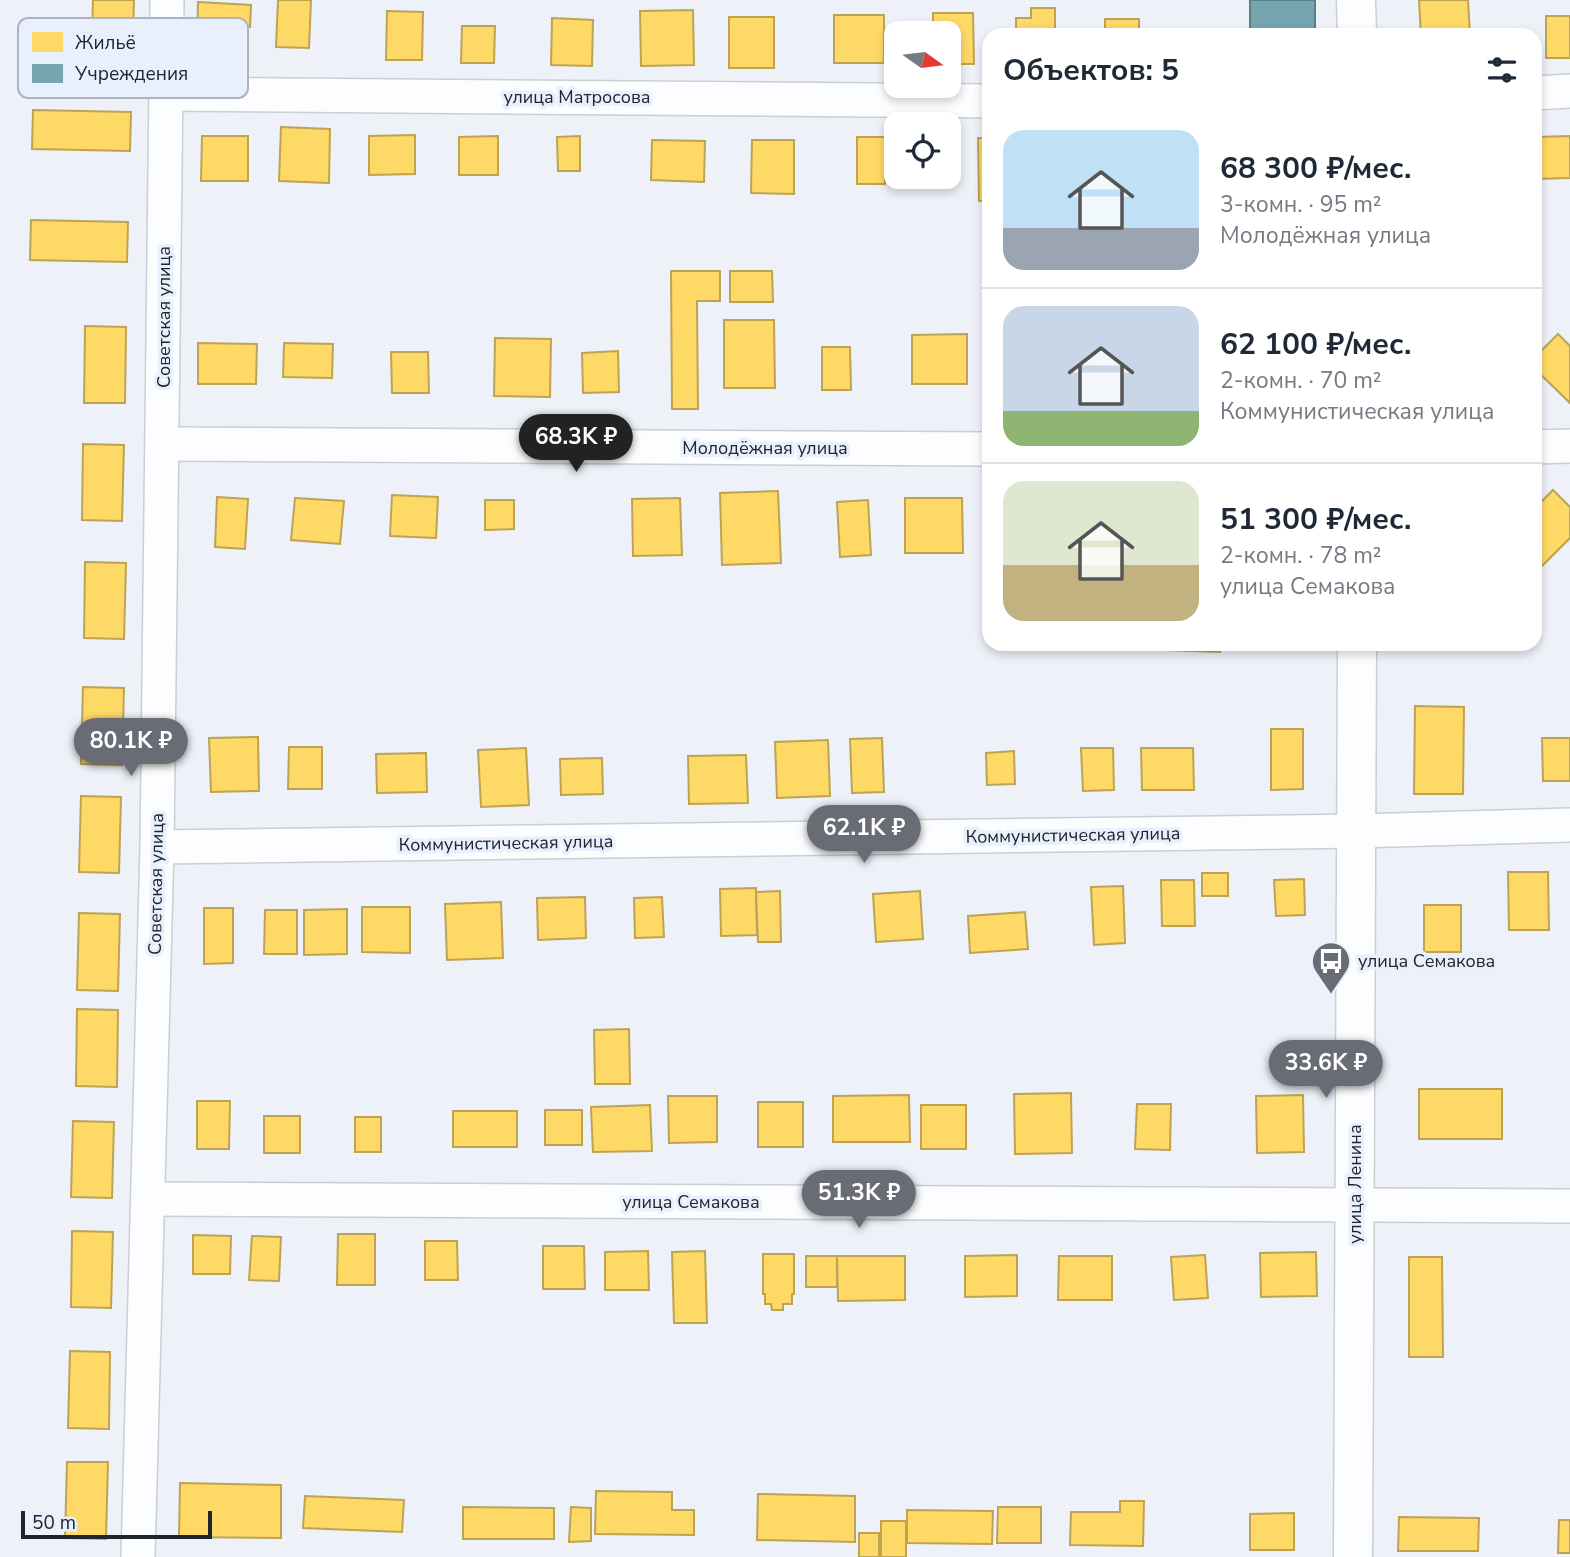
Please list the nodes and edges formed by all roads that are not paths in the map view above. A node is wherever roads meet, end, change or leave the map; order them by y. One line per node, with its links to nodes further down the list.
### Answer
1 (167, 0): 3 (street, Советская улица)
2 (1356, 0): 4 (main road)
3 (167, 18)
4 (1357, 28)
5 (1570, 91): 6 (street)
6 (1542, 93)
7 (248, 95): 9 (street, улица Матросова)
8 (166, 98): 10 (street, Советская улица)
9 (982, 101)
10 (163, 444): 13 (street, Молодёжная улица); 17 (street, Советская улица)
11 (1570, 446): 12 (street)
12 (1542, 447)
13 (982, 449)
14 (1357, 651): 16 (main road, улица Ленина)
15 (1570, 825): 16 (street, Коммунистическая улица)
16 (1357, 831): 17 (street, Коммунистическая улица); 19 (main road, улица Ленина)
17 (157, 848): 18 (street, Советская улица)
18 (148, 1199): 19 (street, улица Семакова); 21 (street, Советская улица)
19 (1355, 1205): 20 (street, улица Семакова); 22 (main road, улица Ленина)
20 (1570, 1206)
21 (138, 1557)
22 (1353, 1557)

